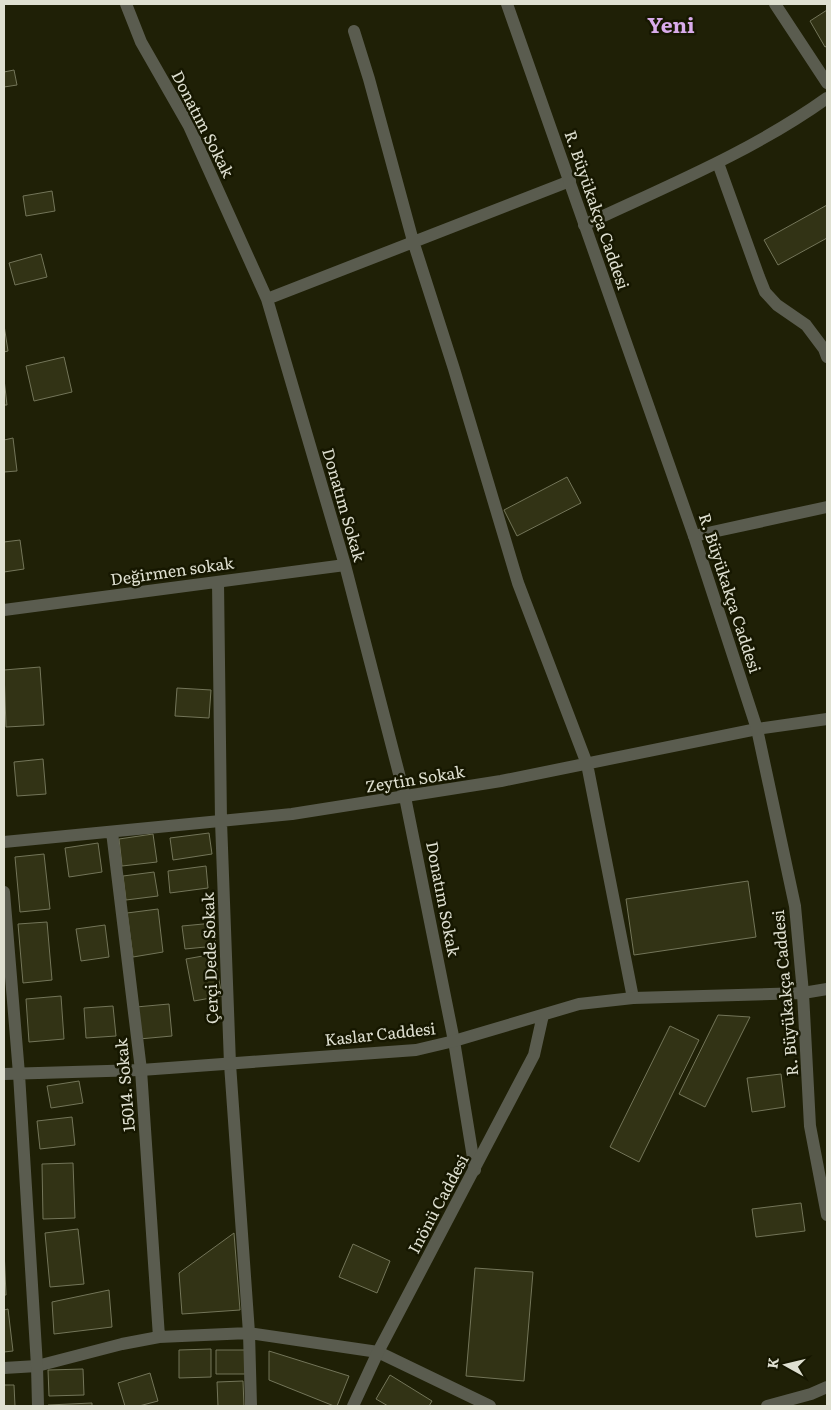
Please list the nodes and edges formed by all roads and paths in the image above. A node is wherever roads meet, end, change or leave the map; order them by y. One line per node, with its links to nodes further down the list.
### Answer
1 (126, 4): 11 (street, Donatım Sokak)
2 (507, 4): 8 (street, R. Büyükakça Caddesi)
3 (775, 4): 5 (street)
4 (354, 31): 10 (street)
5 (827, 83)
6 (827, 98): 7 (street)
7 (718, 163): 9 (street); 12 (street)
8 (570, 181): 9 (street, R. Büyükakça Caddesi); 10 (street)
9 (584, 225): 14 (street, R. Büyükakça Caddesi)
10 (413, 241): 11 (street); 20 (street)
11 (268, 299): 15 (street, Donatım Sokak)
12 (827, 356)
13 (827, 507): 14 (street)
14 (694, 536): 19 (street, R. Büyükakça Caddesi)
15 (345, 565): 16 (street, Değirmen sokak); 21 (street, Donatım Sokak)
16 (218, 582): 17 (street, Değirmen sokak); 22 (street, Çerçi Dede Sokak)
17 (4, 610)
18 (827, 719): 19 (street, Zeytin Sokak)
19 (756, 729): 20 (street, Zeytin Sokak); 27 (street, R. Büyükakça Caddesi)
20 (586, 764): 21 (street, Zeytin Sokak); 28 (street)
21 (405, 796): 22 (street, Zeytin Sokak); 30 (street, Donatım Sokak)
22 (221, 821): 23 (street, Zeytin Sokak); 31 (street, Çerçi Dede Sokak)
23 (112, 832): 24 (street, Zeytin Sokak); 32 (street, 15014. Sokak)
24 (4, 842)
25 (4, 892): 34 (street)
26 (827, 989): 27 (street, Kaslar Caddesi)
27 (803, 993): 28 (street, Kaslar Caddesi); 36 (street, R. Büyükakça Caddesi)
28 (633, 998): 29 (street, Kaslar Caddesi)
29 (543, 1015): 30 (street, Kaslar Caddesi); 35 (street, Inönü Caddesi)
30 (454, 1042): 31 (street, Kaslar Caddesi); 35 (street, Donatım Sokak)
31 (230, 1064): 32 (street, Kaslar Caddesi); 37 (street, Çerçi Dede Sokak)
32 (141, 1070): 34 (street, Kaslar Caddesi); 38 (street, 15014. Sokak)
33 (4, 1074): 34 (street, Kaslar Caddesi)
34 (20, 1074): 40 (street)
35 (475, 1170): 39 (street, Inönü Caddesi)
36 (827, 1215)
37 (249, 1333): 38 (street); 39 (street); 44 (street, Çerçi Dede Sokak)
38 (159, 1337): 40 (street)
39 (378, 1352): 45 (street, Inönü Caddesi); 46 (street)
40 (37, 1366): 41 (street); 43 (street)
41 (4, 1368)
42 (827, 1387): 47 (street)
43 (38, 1406)
44 (251, 1406)
45 (352, 1406)
46 (490, 1406)
47 (767, 1406)

